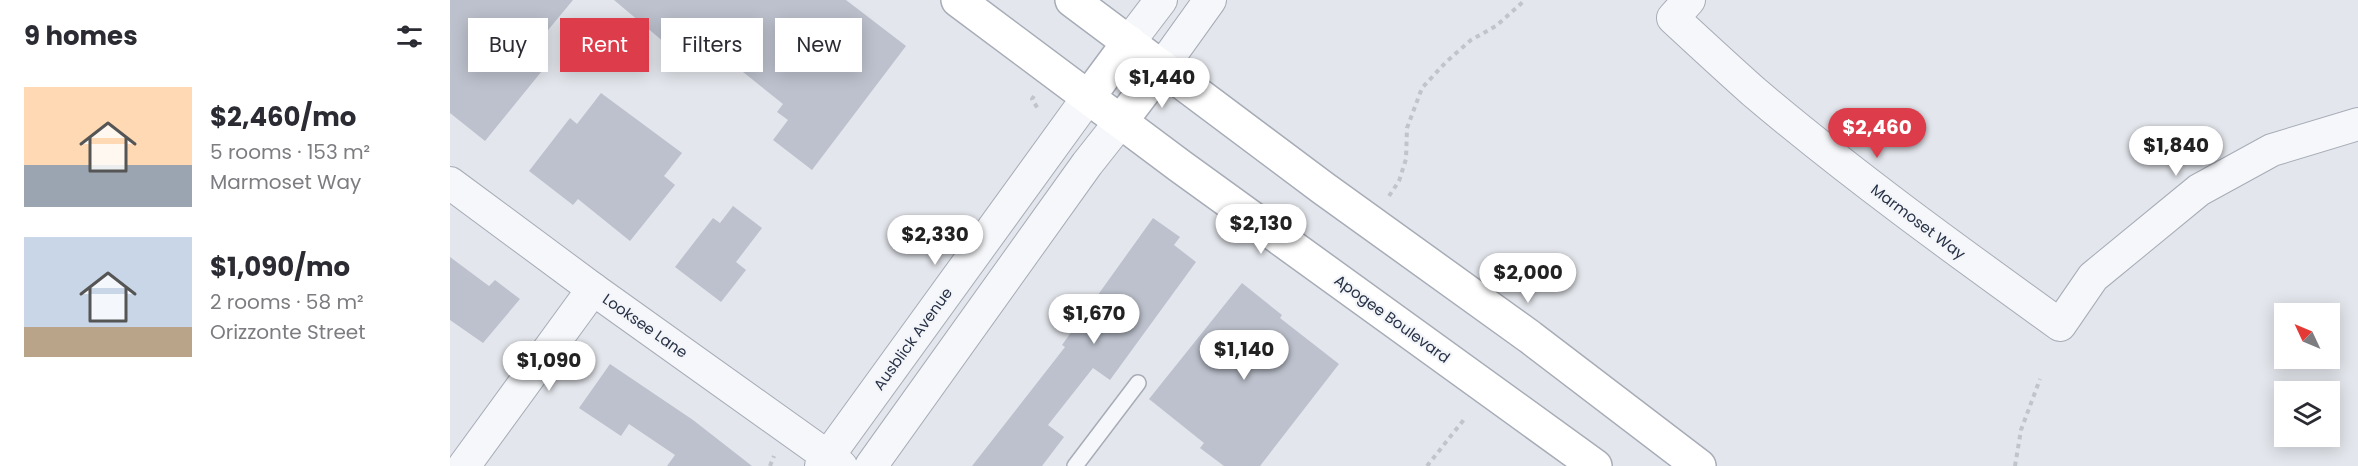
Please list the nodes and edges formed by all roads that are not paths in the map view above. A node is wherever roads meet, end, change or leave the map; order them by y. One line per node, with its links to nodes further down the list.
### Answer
1 (957, 0): 8 (street, Apogee Boulevard)
2 (1072, 0): 6 (street)
3 (1161, 0): 6 (street)
4 (1210, 0): 7 (street)
5 (1681, 9): 10 (street, Marmoset Way)
6 (1129, 42): 7 (street); 8 (street)
7 (1162, 67): 9 (street); 19 (street)
8 (1089, 96): 9 (street, Apogee Boulevard); 14 (street, Ausblick Avenue)
9 (1122, 121): 16 (street); 18 (street, Apogee Boulevard)
10 (2358, 124)
11 (450, 183): 12 (street, Looksee Lane)
12 (593, 289): 14 (street, Looksee Lane); 15 (street)
13 (1137, 383): 17 (lane)
14 (830, 463)
15 (464, 466)
16 (871, 466)
17 (1075, 466)
18 (1595, 466)
19 (1699, 466)

